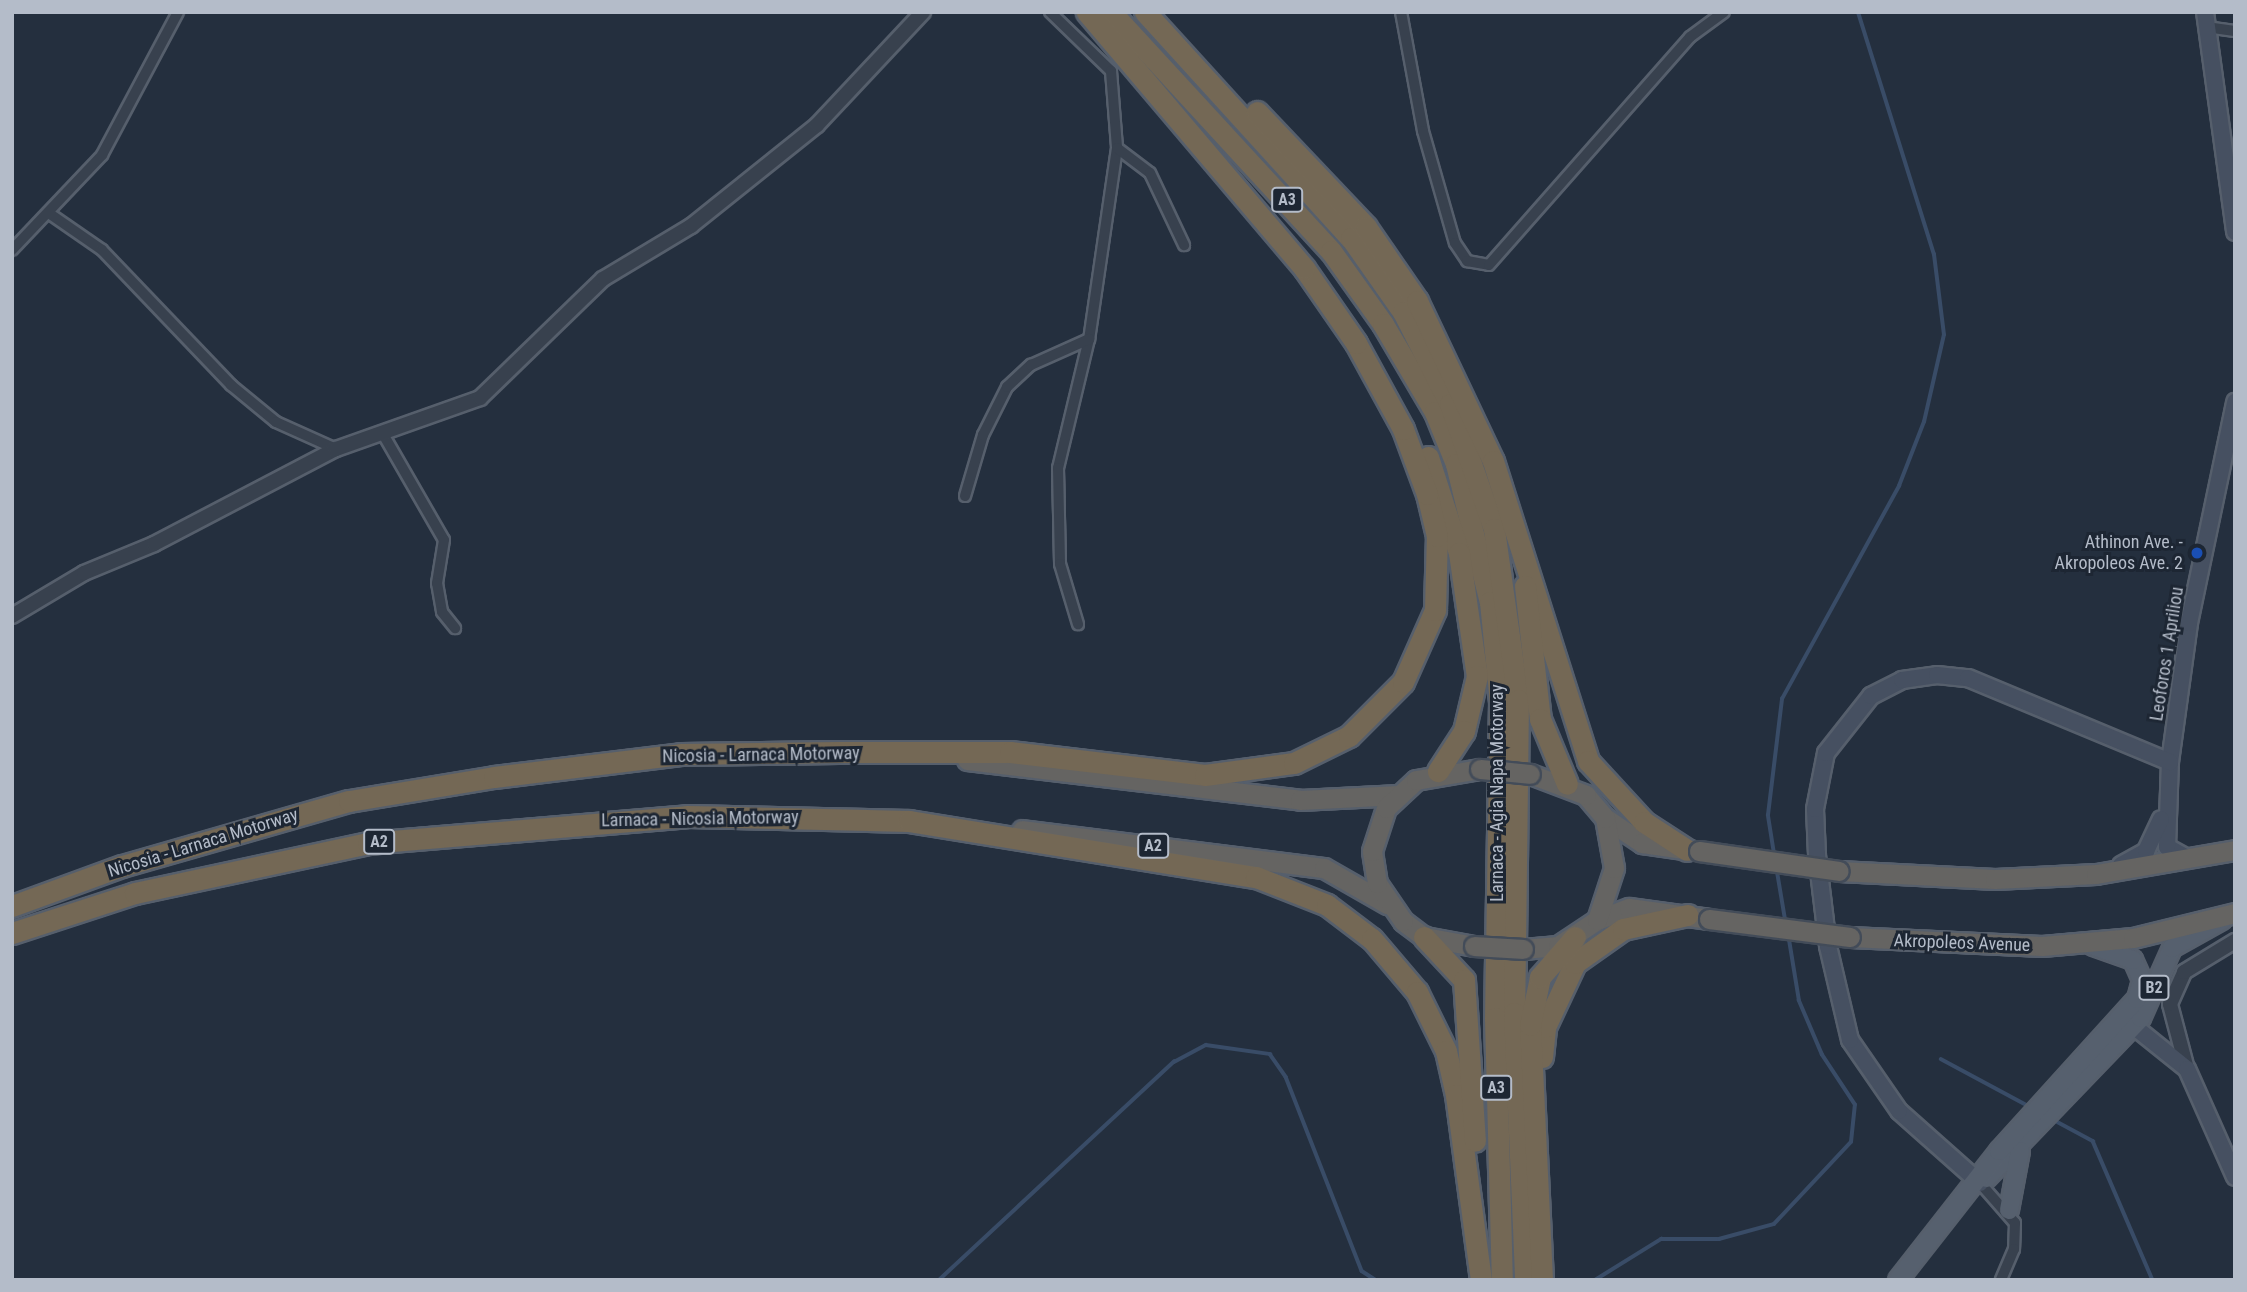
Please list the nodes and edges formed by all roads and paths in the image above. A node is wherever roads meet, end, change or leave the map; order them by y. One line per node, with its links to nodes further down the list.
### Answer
1 (178, 12): 14 (street)
2 (923, 12): 20 (street)
3 (1050, 12): 13 (street)
4 (1087, 12): 27 (highway)
5 (1105, 12): 29 (highway)
6 (1111, 12): 59 (highway, Larnaca - Agia Napa Motorway / A3)
7 (1145, 12): 12 (highway, Larnaca - Agia Napa Motorway / A3)
8 (1401, 12): 9 (street)
9 (1724, 12)
10 (2206, 20): 11 (street); 15 (main road)
11 (2235, 31)
12 (1172, 41): 23 (highway); 60 (highway, Larnaca - Agia Napa Motorway / A3)
13 (1117, 148): 16 (street); 18 (street)
14 (50, 214): 17 (street); 21 (street)
15 (2235, 232)
16 (1184, 245)
17 (12, 250)
18 (1089, 340): 22 (street); 25 (street)
19 (2235, 402): 28 (main road, Leoforos 1 Apriliou)
20 (383, 433): 21 (street); 26 (street)
21 (336, 449): 24 (street)
22 (965, 496)
23 (1516, 529): 30 (highway); 36 (highway)
24 (12, 616)
25 (1078, 624)
26 (455, 628)
27 (900, 752): 32 (highway, Nicosia - Larnaca Motorway); 40 (highway, Nicosia - Larnaca Motorway)
28 (2170, 762): 31 (main road, Leoforos 1 Apriliou); 56 (main road)
29 (1438, 771): 30 (highway, bridge); 32 (highway)
30 (1567, 784): 33 (highway)
31 (2168, 789): 37 (main road, Leoforos 1 Apriliou); 38 (main road, Leoforos 1 Apriliou)
32 (1399, 795): 39 (highway)
33 (1605, 818): 36 (highway); 43 (highway)
34 (909, 821): 39 (highway, Larnaca - Nicosia Motorway / A2); 44 (highway, Larnaca - Nicosia Motorway / A2); 58 (highway)
35 (2235, 850): 37 (highway)
36 (1693, 851): 38 (highway, bridge)
37 (2195, 860): 38 (highway)
38 (2096, 874)
39 (1387, 905): 45 (highway)
40 (12, 906)
41 (2233, 914): 48 (highway, Akropoleos Avenue / B2); 49 (main road, B2)
42 (1687, 915): 43 (highway, B2); 48 (highway, Akropoleos Avenue / B2, bridge); 52 (highway)
43 (1597, 920): 46 (highway)
44 (12, 933)
45 (1424, 937): 46 (highway, bridge); 58 (highway)
46 (1575, 937): 52 (highway)
47 (2235, 941): 50 (street)
48 (2080, 944): 49 (main road, B2)
49 (2129, 1022): 50 (main road); 51 (main road, B2)
50 (2188, 1069): 54 (main road)
51 (2043, 1114): 53 (main road, B2); 56 (main road, B2)
52 (1535, 1145): 61 (highway)
53 (2020, 1151): 56 (main road, B2); 57 (main road)
54 (2229, 1158): 55 (main road)
55 (2235, 1177)
56 (1980, 1183): 57 (street); 62 (main road, B2)
57 (2009, 1210): 63 (street)
58 (1480, 1271)
59 (1502, 1280)
60 (1525, 1280)
61 (1542, 1280)
62 (1898, 1280)
63 (2001, 1280)

